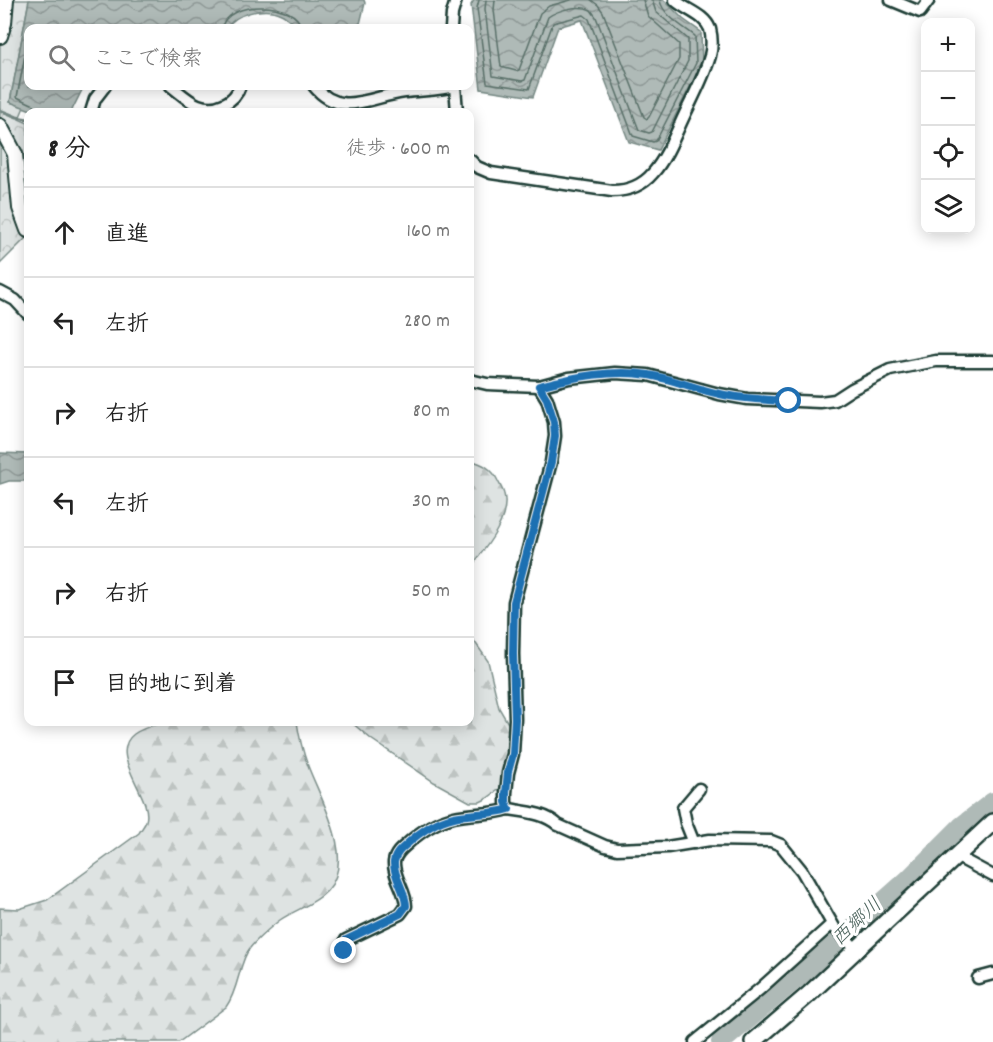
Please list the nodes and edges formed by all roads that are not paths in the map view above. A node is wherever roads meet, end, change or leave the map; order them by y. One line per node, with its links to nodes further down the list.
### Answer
1 (6, 0): 7 (street)
2 (456, 0): 6 (street)
3 (675, 0): 19 (street)
4 (891, 0): 5 (street)
5 (929, 0)
6 (451, 24)
7 (0, 36)
8 (102, 90): 14 (street)
9 (176, 90): 16 (street)
10 (238, 90): 15 (street)
11 (318, 90): 12 (street)
12 (419, 90)
13 (455, 90): 17 (street)
14 (92, 108)
15 (207, 108)
16 (207, 108)
17 (457, 108)
18 (0, 126): 20 (street)
19 (474, 164)
20 (22, 173): 21 (street)
21 (24, 219)
22 (0, 292): 23 (street)
23 (24, 310)
24 (993, 361): 26 (street)
25 (474, 381): 26 (street)
26 (539, 386): 28 (street)
27 (699, 789): 30 (street)
28 (509, 809): 30 (street); 35 (street)
29 (993, 822): 31 (main road)
30 (694, 843): 33 (street)
31 (956, 856): 32 (street); 34 (main road)
32 (993, 876)
33 (833, 926): 34 (street); 38 (street)
34 (853, 945): 39 (main road)
35 (344, 951)
36 (993, 974): 37 (street)
37 (978, 978)
38 (695, 1042)
39 (753, 1042)

